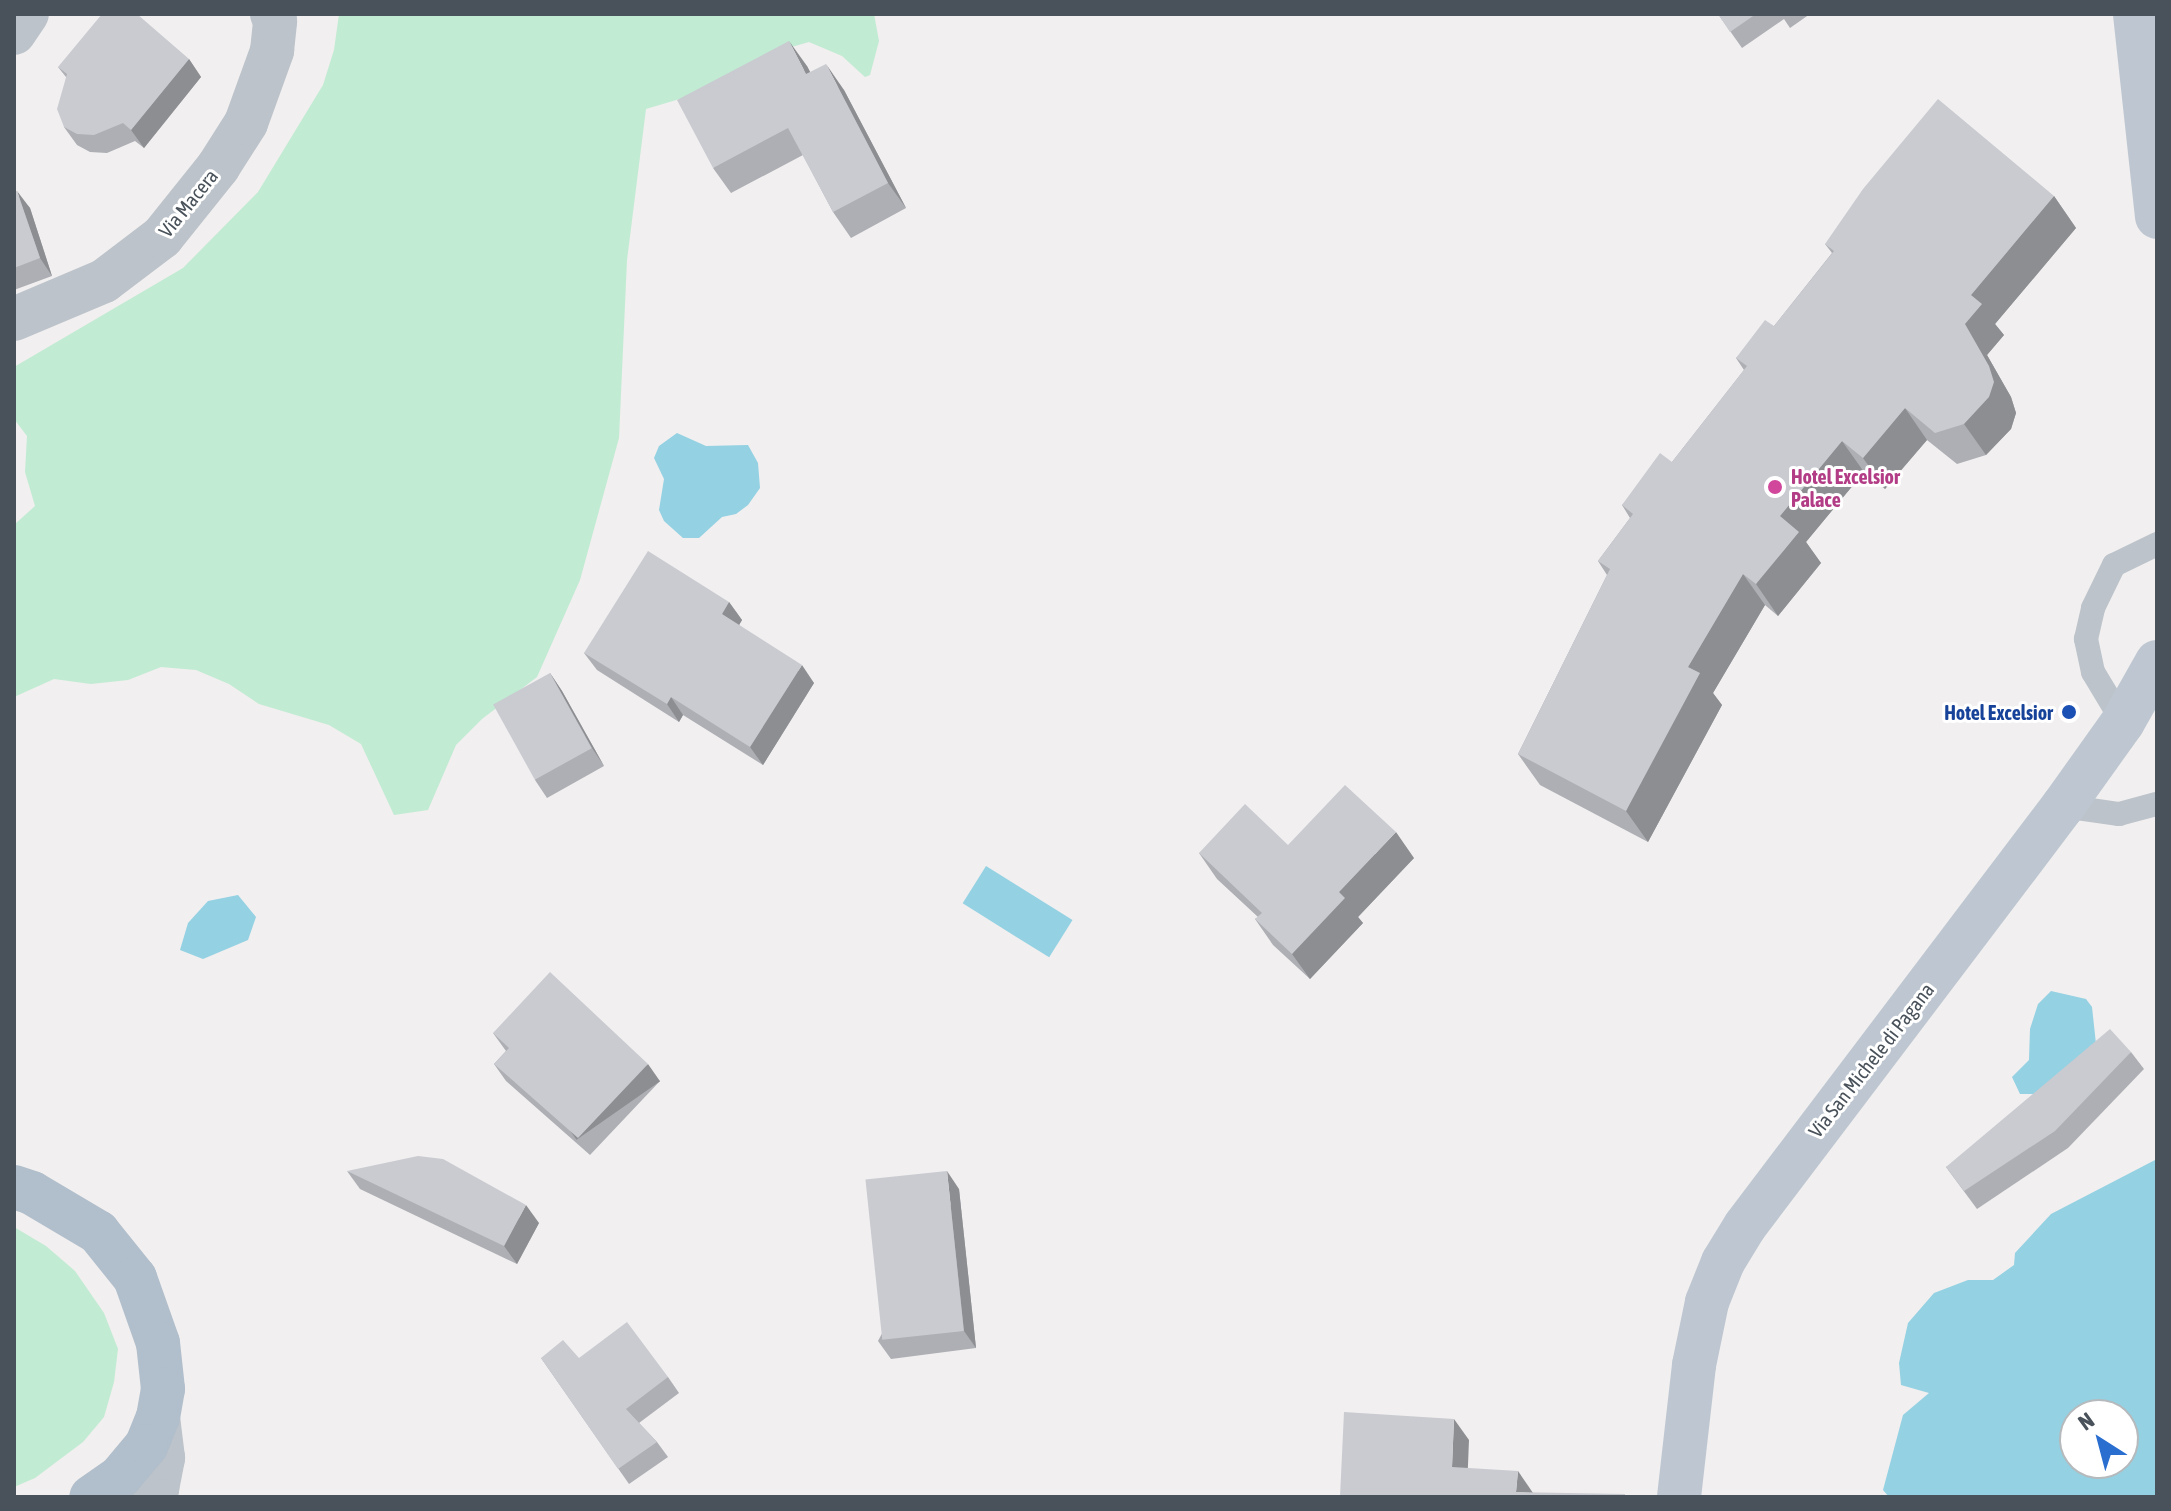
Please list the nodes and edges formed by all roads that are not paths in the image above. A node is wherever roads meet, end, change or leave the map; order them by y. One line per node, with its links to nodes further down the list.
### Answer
1 (27, 14): 4 (street)
2 (272, 14): 6 (street, Via Macera)
3 (2135, 14): 5 (main road)
4 (14, 33)
5 (2157, 217)
6 (14, 319)
7 (2157, 544): 9 (lane)
8 (2157, 662): 9 (main road, Via San Michele di Pagana)
9 (2123, 722): 11 (main road, Via San Michele di Pagana)
10 (2157, 804): 11 (lane)
11 (2063, 806): 16 (main road, Via San Michele di Pagana)
12 (14, 1187): 13 (main road)
13 (158, 1417): 14 (main road); 15 (street)
14 (91, 1497)
15 (150, 1497)
16 (1679, 1497)

